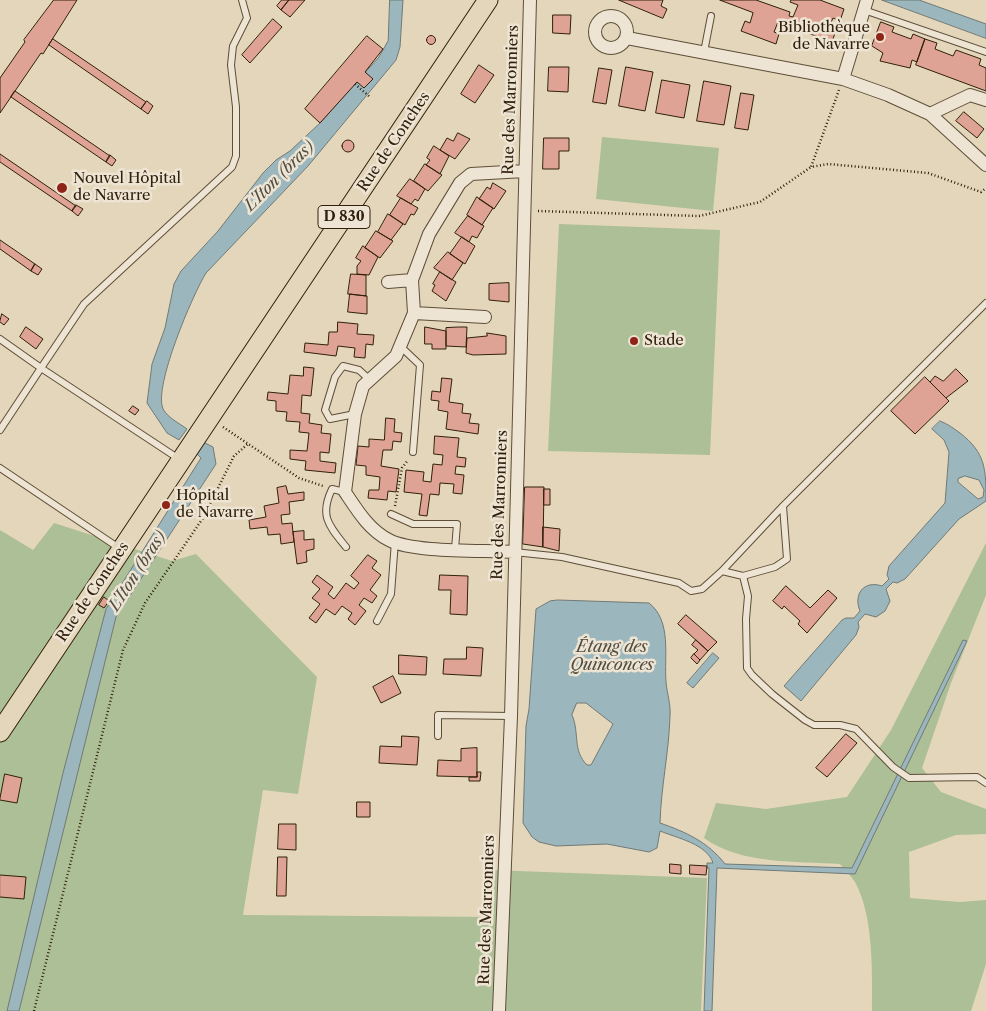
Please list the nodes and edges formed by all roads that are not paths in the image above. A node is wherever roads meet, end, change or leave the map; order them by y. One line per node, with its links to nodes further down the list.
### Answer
1 (242, 0): 21 (lane)
2 (488, 0): 26 (main road, Rue de Conches / D 830)
3 (530, 0): 13 (street, Rue des Marronniers)
4 (865, 5): 8 (lane); 9 (street)
5 (711, 16): 7 (lane)
6 (627, 38): 7 (street)
7 (704, 52): 9 (street)
8 (986, 52)
9 (843, 79): 11 (street)
10 (986, 100): 11 (street)
11 (930, 114): 12 (street)
12 (986, 165)
13 (525, 171): 14 (street); 35 (street, Rue des Marronniers)
14 (412, 280): 15 (street); 17 (street)
15 (388, 282)
16 (986, 302): 29 (lane)
17 (414, 313): 18 (street); 20 (street)
18 (485, 317)
19 (0, 339): 21 (lane)
20 (400, 346): 22 (street); 25 (lane)
21 (41, 368): 24 (lane); 26 (lane)
22 (370, 380): 23 (street); 23 (lane)
23 (355, 414): 28 (street)
24 (0, 430)
25 (413, 452)
26 (185, 457): 34 (main road, Rue de Conches / D 830)
27 (0, 468): 34 (lane)
28 (345, 492): 31 (street); 32 (lane)
29 (783, 506): 36 (lane); 37 (lane)
30 (391, 514): 33 (lane)
31 (395, 542): 33 (street); 38 (lane)
32 (346, 546)
33 (455, 549): 35 (street)
34 (121, 550): 40 (main road, Rue de Conches / D 830)
35 (514, 552): 36 (lane); 39 (street, Rue des Marronniers)
36 (722, 571): 37 (lane)
37 (743, 576): 42 (lane)
38 (377, 621)
39 (511, 716): 41 (lane); 43 (street, Rue des Marronniers)
40 (0, 732)
41 (438, 736)
42 (986, 783)
43 (499, 1011)

